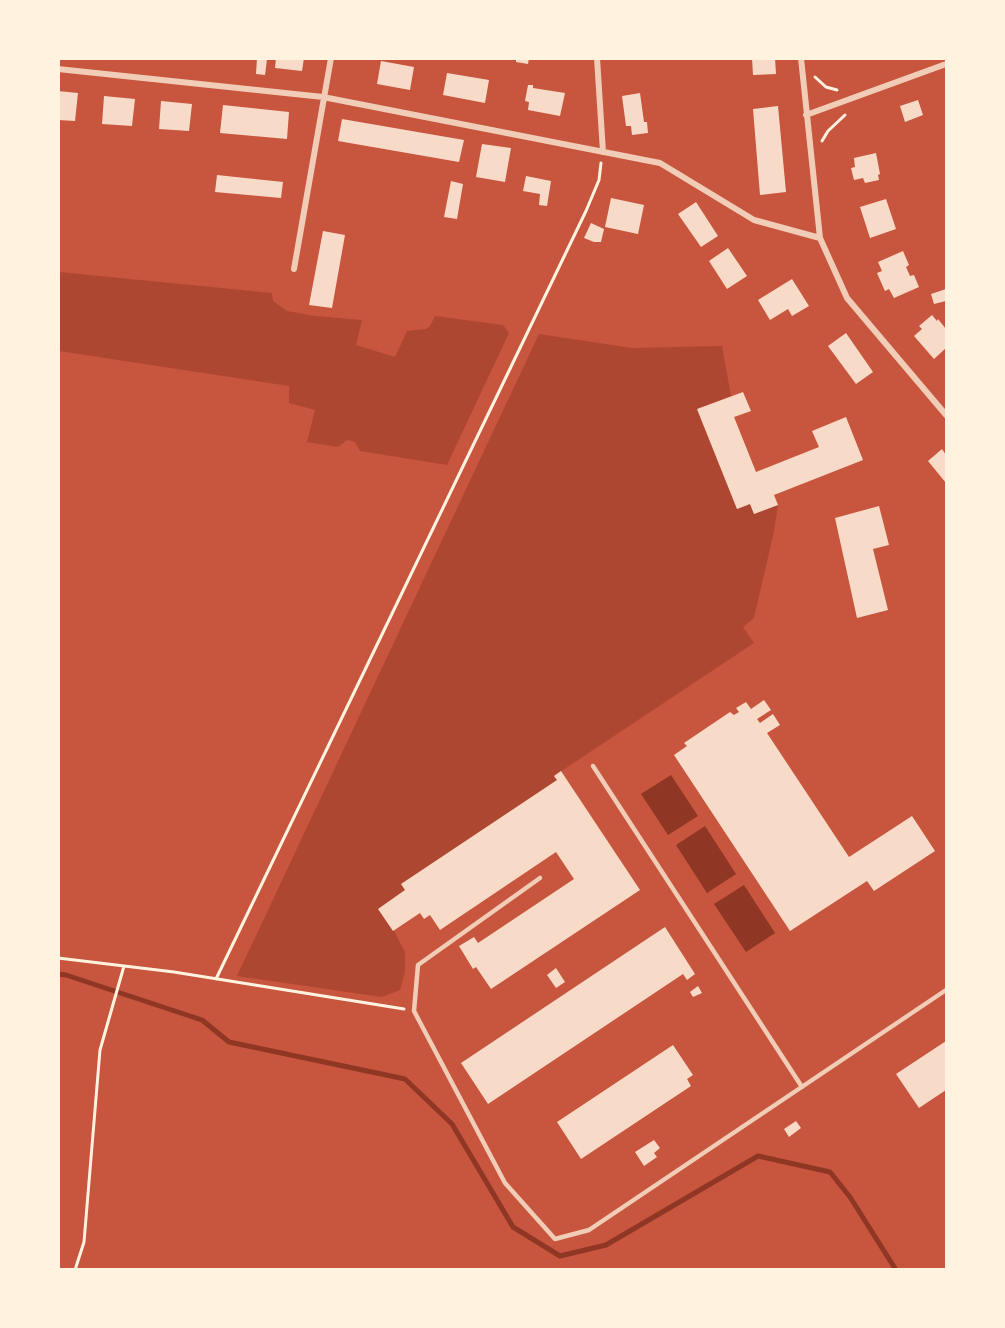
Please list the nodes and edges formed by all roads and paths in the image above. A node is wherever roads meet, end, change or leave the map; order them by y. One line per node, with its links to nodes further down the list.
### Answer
1 (331, 58): 8 (street)
2 (597, 58): 12 (street)
3 (801, 58): 6 (street)
4 (946, 64): 10 (street)
5 (58, 69): 8 (street)
6 (802, 70): 7 (path); 10 (street)
7 (843, 90)
8 (323, 97): 12 (street); 14 (street)
9 (850, 111): 11 (path)
10 (806, 115): 13 (street)
11 (821, 144)
12 (603, 152): 13 (street); 20 (path)
13 (820, 238): 15 (street)
14 (294, 269)
15 (946, 415)
16 (593, 766): 23 (lane)
17 (540, 878): 22 (lane)
18 (58, 958): 19 (path)
19 (124, 966): 20 (path); 24 (path)
20 (216, 979): 22 (path)
21 (946, 990): 23 (lane)
22 (414, 1011): 23 (lane)
23 (802, 1087)
24 (75, 1269)

